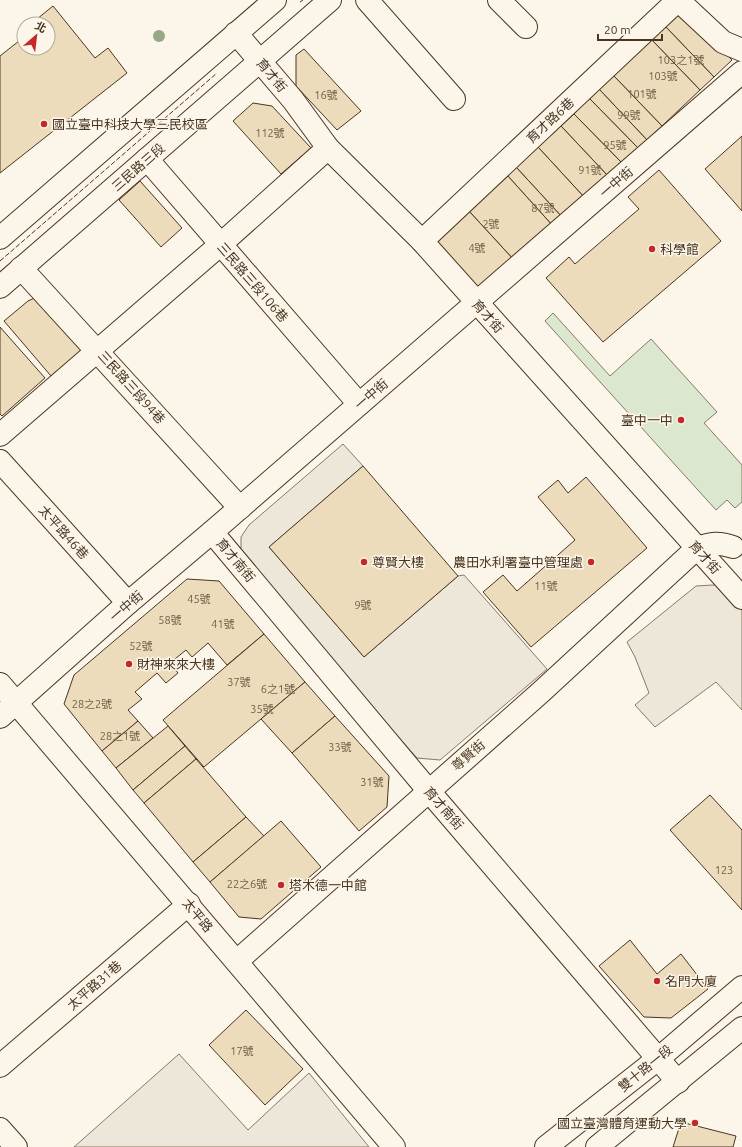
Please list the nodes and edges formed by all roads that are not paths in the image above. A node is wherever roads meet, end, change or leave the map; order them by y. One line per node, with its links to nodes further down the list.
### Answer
1 (276, 0): 7 (street)
2 (330, 0): 9 (street, 三民路三段)
3 (367, 0): 11 (street)
4 (499, 0): 6 (street)
5 (678, 0): 8 (street); 15 (street, 育才路6巷)
6 (526, 27)
7 (236, 33): 9 (street, 育才街); 14 (street)
8 (742, 50)
9 (260, 61): 12 (street, 育才街); 13 (street, 三民路三段)
10 (742, 72): 19 (street, 一中街)
11 (454, 99)
12 (328, 148): 15 (street, 育才街); 16 (street)
13 (147, 159): 16 (street, 三民路三段106巷); 17 (street, 三民路三段)
14 (0, 238)
15 (422, 241): 19 (street, 育才街)
16 (221, 244): 20 (street); 21 (street, 三民路三段106巷)
17 (21, 268): 18 (street, 三民路三段); 20 (street, 三民路三段94巷)
18 (0, 287)
19 (476, 303): 21 (street, 一中街); 27 (street, 育才街)
20 (98, 350): 22 (street); 24 (street, 三民路三段94巷)
21 (359, 404): 24 (street, 一中街)
22 (0, 435)
23 (0, 462): 29 (street, 太平路46巷)
24 (240, 508): 25 (street, 一中街)
25 (212, 532): 29 (street, 一中街); 33 (street, 育才南街)
26 (733, 547): 27 (street)
27 (697, 548): 28 (street, 育才街); 33 (street, 尊賢街)
28 (742, 598)
29 (128, 603): 31 (street, 一中街)
30 (0, 684): 31 (street, 太平路)
31 (16, 703): 32 (street, 一中街); 34 (street, 太平路)
32 (0, 717)
33 (428, 790): 35 (street, 尊賢街); 38 (street, 育才南街)
34 (188, 904): 35 (street, 太平路); 39 (street, 太平路31巷)
35 (237, 961): 43 (street, 太平路)
36 (742, 987): 38 (street, 雙十路一段)
37 (742, 1028): 40 (street)
38 (659, 1058): 40 (street, 育才南街); 44 (street, 雙十路一段)
39 (0, 1066)
40 (678, 1082): 45 (street)
41 (0, 1130): 42 (street)
42 (16, 1147)
43 (394, 1147)
44 (546, 1147)
45 (597, 1147)

